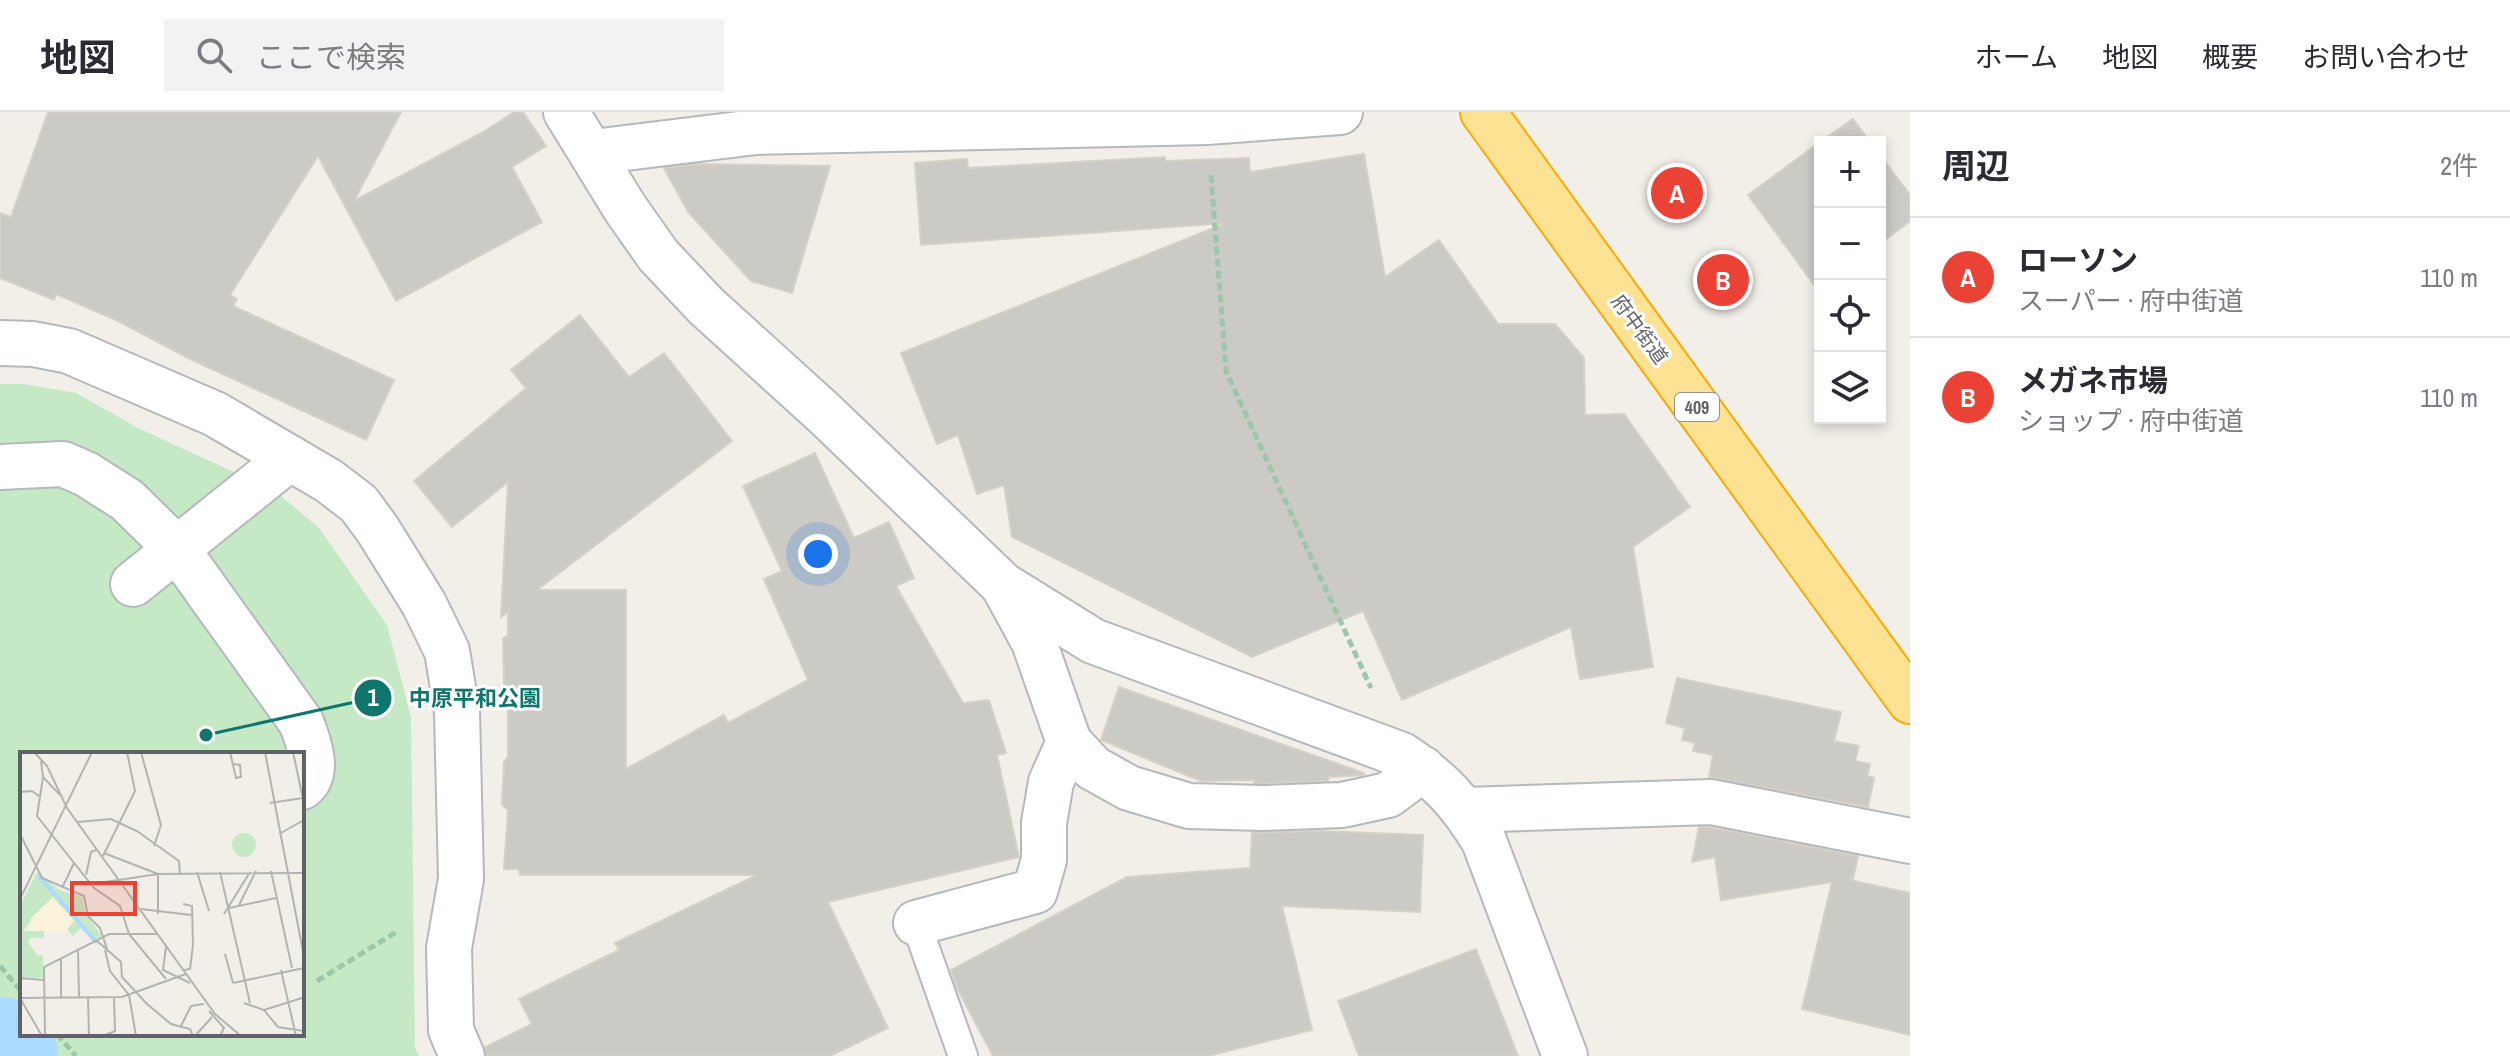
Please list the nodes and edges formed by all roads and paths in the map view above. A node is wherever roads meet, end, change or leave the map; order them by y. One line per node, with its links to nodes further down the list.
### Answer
1 (566, 112): 6 (street)
2 (1340, 112): 5 (street)
3 (1483, 112): 13 (highway, 府中街道 / 409)
4 (961, 120): 5 (street); 6 (street)
5 (1207, 122): 15 (path)
6 (593, 152): 12 (street)
7 (0, 343): 8 (street)
8 (290, 458): 10 (street); 19 (street)
9 (0, 467): 10 (street)
10 (177, 549): 11 (street); 16 (street)
11 (133, 584)
12 (1003, 585): 14 (street); 15 (street)
13 (1910, 701)
14 (1069, 742): 15 (street); 20 (street)
15 (1412, 762): 17 (street)
16 (304, 786)
17 (1465, 810): 18 (street); 28 (street)
18 (1910, 841)
19 (459, 894): 22 (path); 26 (street)
20 (916, 923): 27 (lane)
21 (0, 966): 23 (path)
22 (317, 981)
23 (20, 990)
24 (59, 1036): 25 (path)
25 (76, 1056)
26 (462, 1056)
27 (963, 1056)
28 (1565, 1056)

